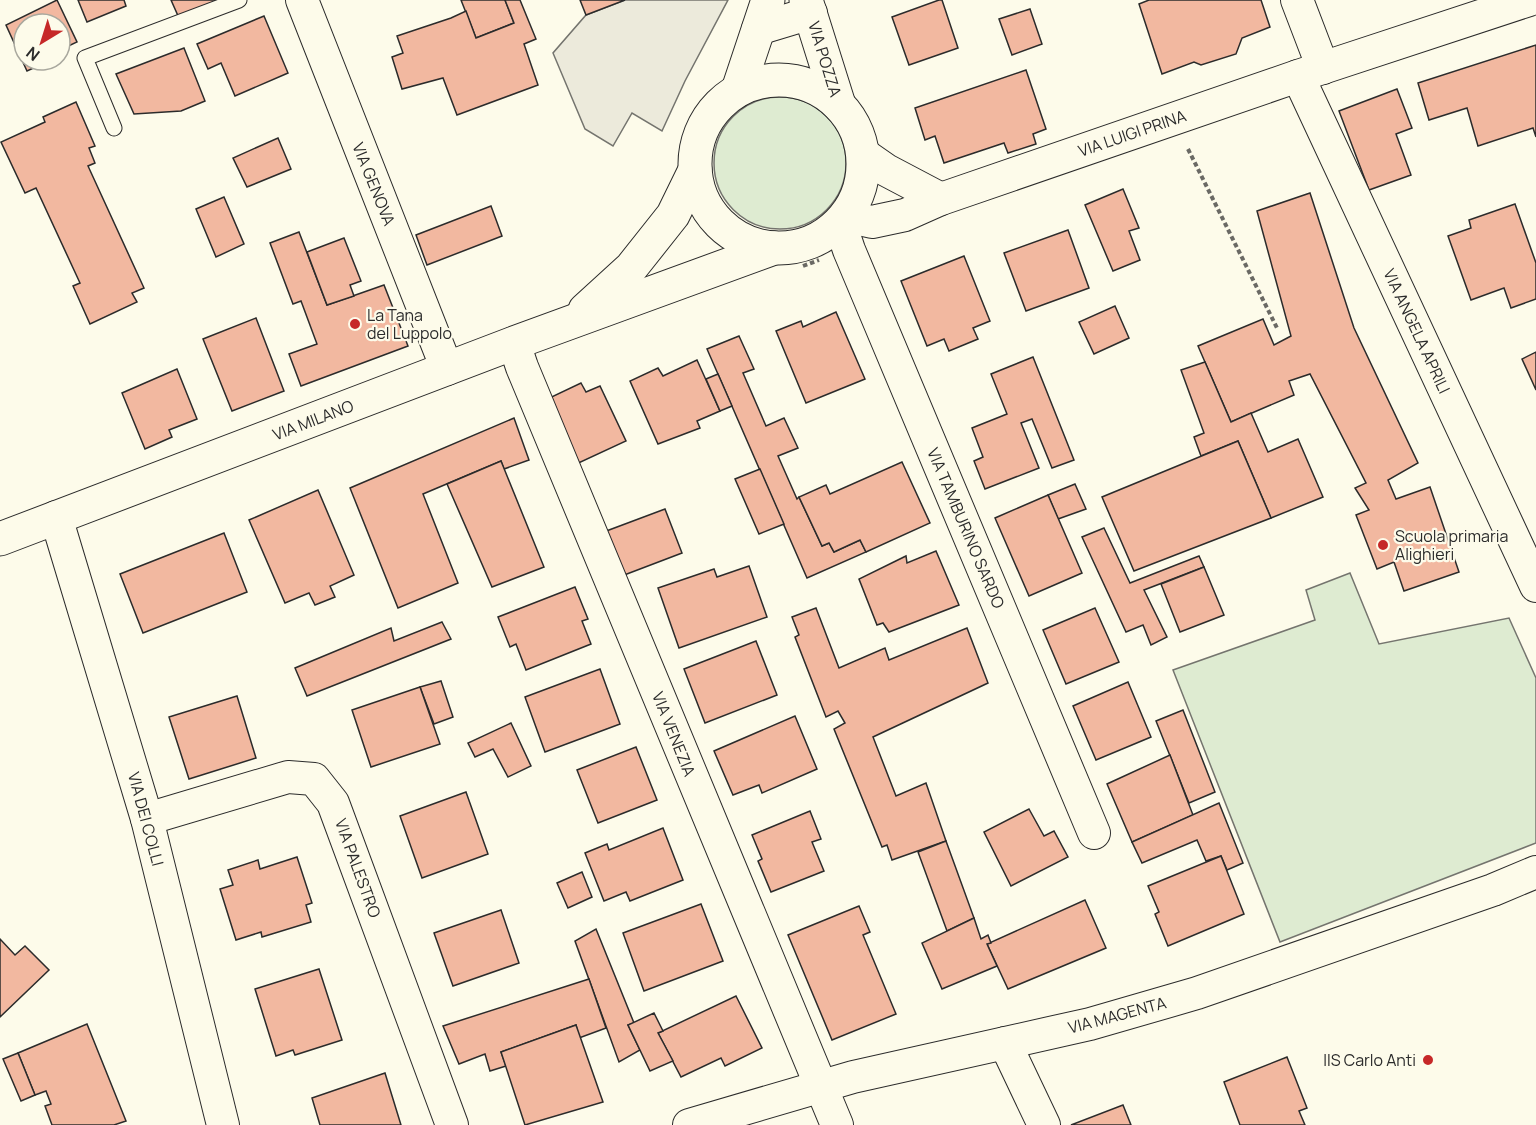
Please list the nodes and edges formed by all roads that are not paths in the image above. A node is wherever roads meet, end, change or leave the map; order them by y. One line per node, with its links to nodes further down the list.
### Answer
1 (239, 0): 10 (lane)
2 (302, 0): 18 (street, VIA GENOVA)
3 (1297, 0): 7 (street)
4 (1511, 3): 7 (street, VIA LUIGI PRINA)
5 (808, 7): 6 (street, VIA POZZA); 9 (street, VIA POZZA)
6 (763, 15): 8 (street, VIA POZZA)
7 (1310, 72): 13 (street, VIA LUIGI PRINA); 21 (street, VIA ANGELA APRILI)
8 (738, 90): 9 (street, VIA POZZA); 12 (street, VIA POZZA)
9 (839, 105): 11 (street, VIA POZZA)
10 (114, 129)
11 (863, 154): 13 (street); 14 (street, VIA POZZA)
12 (695, 170): 15 (street, VIA POZZA); 16 (street, VIA MILANO)
13 (941, 199): 14 (street, VIA LUIGI PRINA)
14 (845, 229): 15 (street, VIA POZZA); 23 (street, VIA TAMBURINO SARDO)
15 (783, 259): 16 (street, VIA MILANO)
16 (570, 324): 17 (street, VIA MILANO)
17 (514, 342): 18 (street, VIA MILANO); 26 (street, VIA VENEZIA)
18 (447, 369): 19 (street, VIA MILANO)
19 (56, 517): 20 (street, VIA MILANO); 22 (street, VIA DEI COLLI)
20 (0, 539)
21 (1536, 586)
22 (147, 819): 27 (street, VIA DEI COLLI); 28 (street, VIA PALESTRO)
23 (1094, 833)
24 (1536, 872): 25 (street, VIA MAGENTA)
25 (1005, 1043): 26 (street, VIA MAGENTA); 31 (street)
26 (820, 1087): 29 (street, VIA MAGENTA); 30 (street, VIA VENEZIA)
27 (223, 1125)
28 (452, 1125)
29 (689, 1125)
30 (837, 1125)
31 (1044, 1125)

